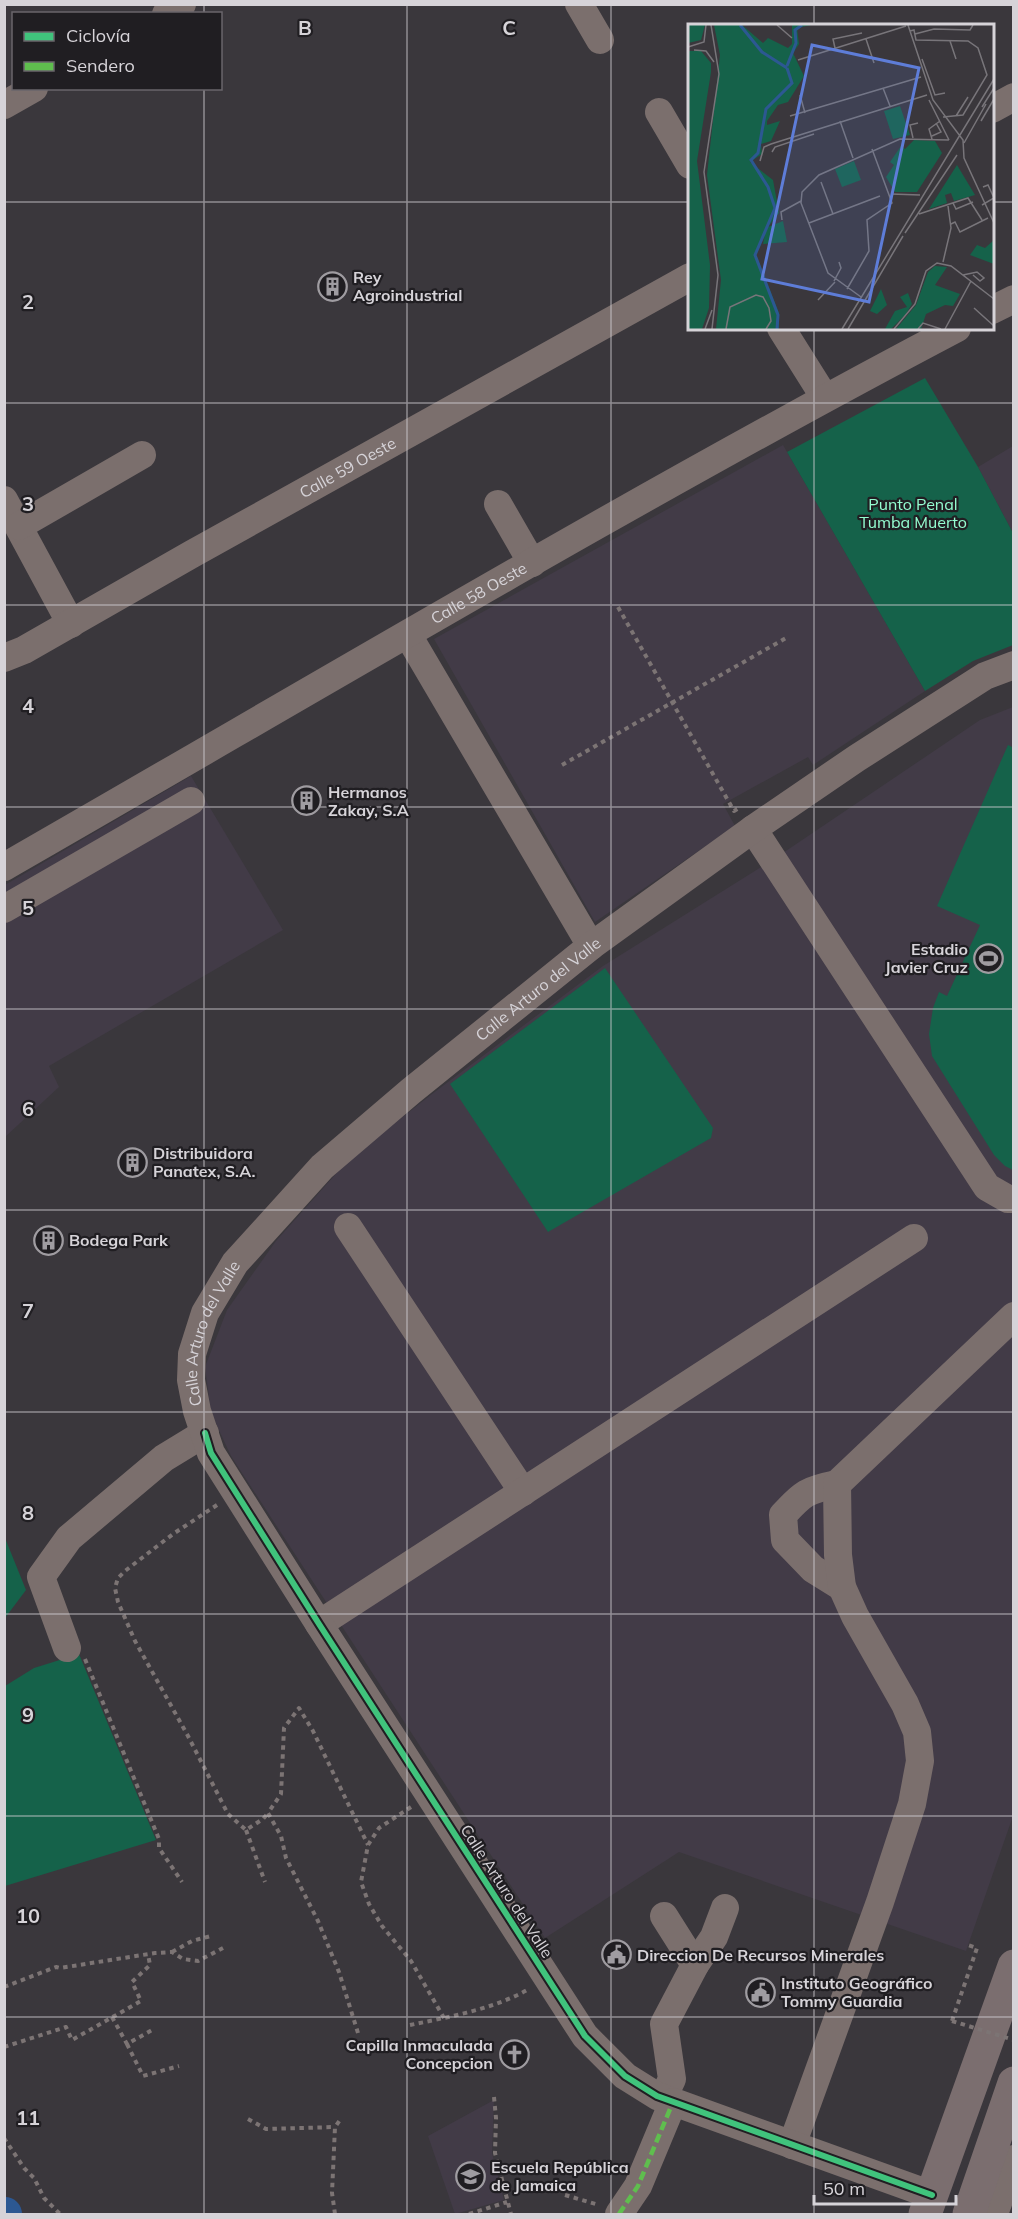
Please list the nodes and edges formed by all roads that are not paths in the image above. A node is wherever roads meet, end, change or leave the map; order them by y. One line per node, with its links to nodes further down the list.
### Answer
1 (182, 4): 3 (street)
2 (579, 4): 4 (street)
3 (169, 12)
4 (600, 40)
5 (30, 90): 7 (street)
6 (1014, 97): 8 (street)
7 (4, 105)
8 (994, 108)
9 (659, 112): 10 (street)
10 (688, 162)
11 (688, 278): 22 (street, Calle 59 Oeste)
12 (1014, 299): 13 (street)
13 (994, 309)
14 (782, 330): 16 (street)
15 (953, 330): 16 (street, Calle 58 Oeste)
16 (825, 398): 21 (street, Calle 58 Oeste)
17 (142, 455): 20 (street)
18 (4, 500): 20 (street)
19 (498, 504): 21 (street)
20 (19, 526): 22 (street)
21 (532, 563): 23 (street, Calle 58 Oeste)
22 (71, 624): 24 (street, Calle 59 Oeste)
23 (408, 634): 28 (street, Calle 58 Oeste); 30 (street)
24 (4, 658)
25 (1014, 665): 27 (street, Calle Arturo del Valle)
26 (190, 801): 29 (street)
27 (749, 817): 30 (street, Calle Arturo del Valle); 31 (street)
28 (4, 867)
29 (4, 909)
30 (591, 946): 35 (street, Calle Arturo del Valle)
31 (1012, 1203)
32 (348, 1227): 37 (street)
33 (914, 1238): 37 (street)
34 (1014, 1316): 36 (street)
35 (205, 1433): 39 (street, Calle Arturo del Valle); 40 (street)
36 (837, 1484): 38 (street); 38 (street)
37 (523, 1492): 39 (street)
38 (842, 1587): 47 (street)
39 (318, 1624): 46 (street, Calle Arturo del Valle)
40 (67, 1648)
41 (725, 1908): 43 (street)
42 (664, 1916): 43 (street)
43 (695, 1965): 46 (street)
44 (1014, 1966): 49 (main road)
45 (1014, 2083): 51 (main road)
46 (668, 2100): 47 (street, Calle Arturo del Valle); 50 (street)
47 (792, 2145): 49 (street, Calle Arturo del Valle)
48 (1014, 2159): 52 (street)
49 (928, 2205)
50 (620, 2214)
51 (969, 2214)
52 (994, 2214)

